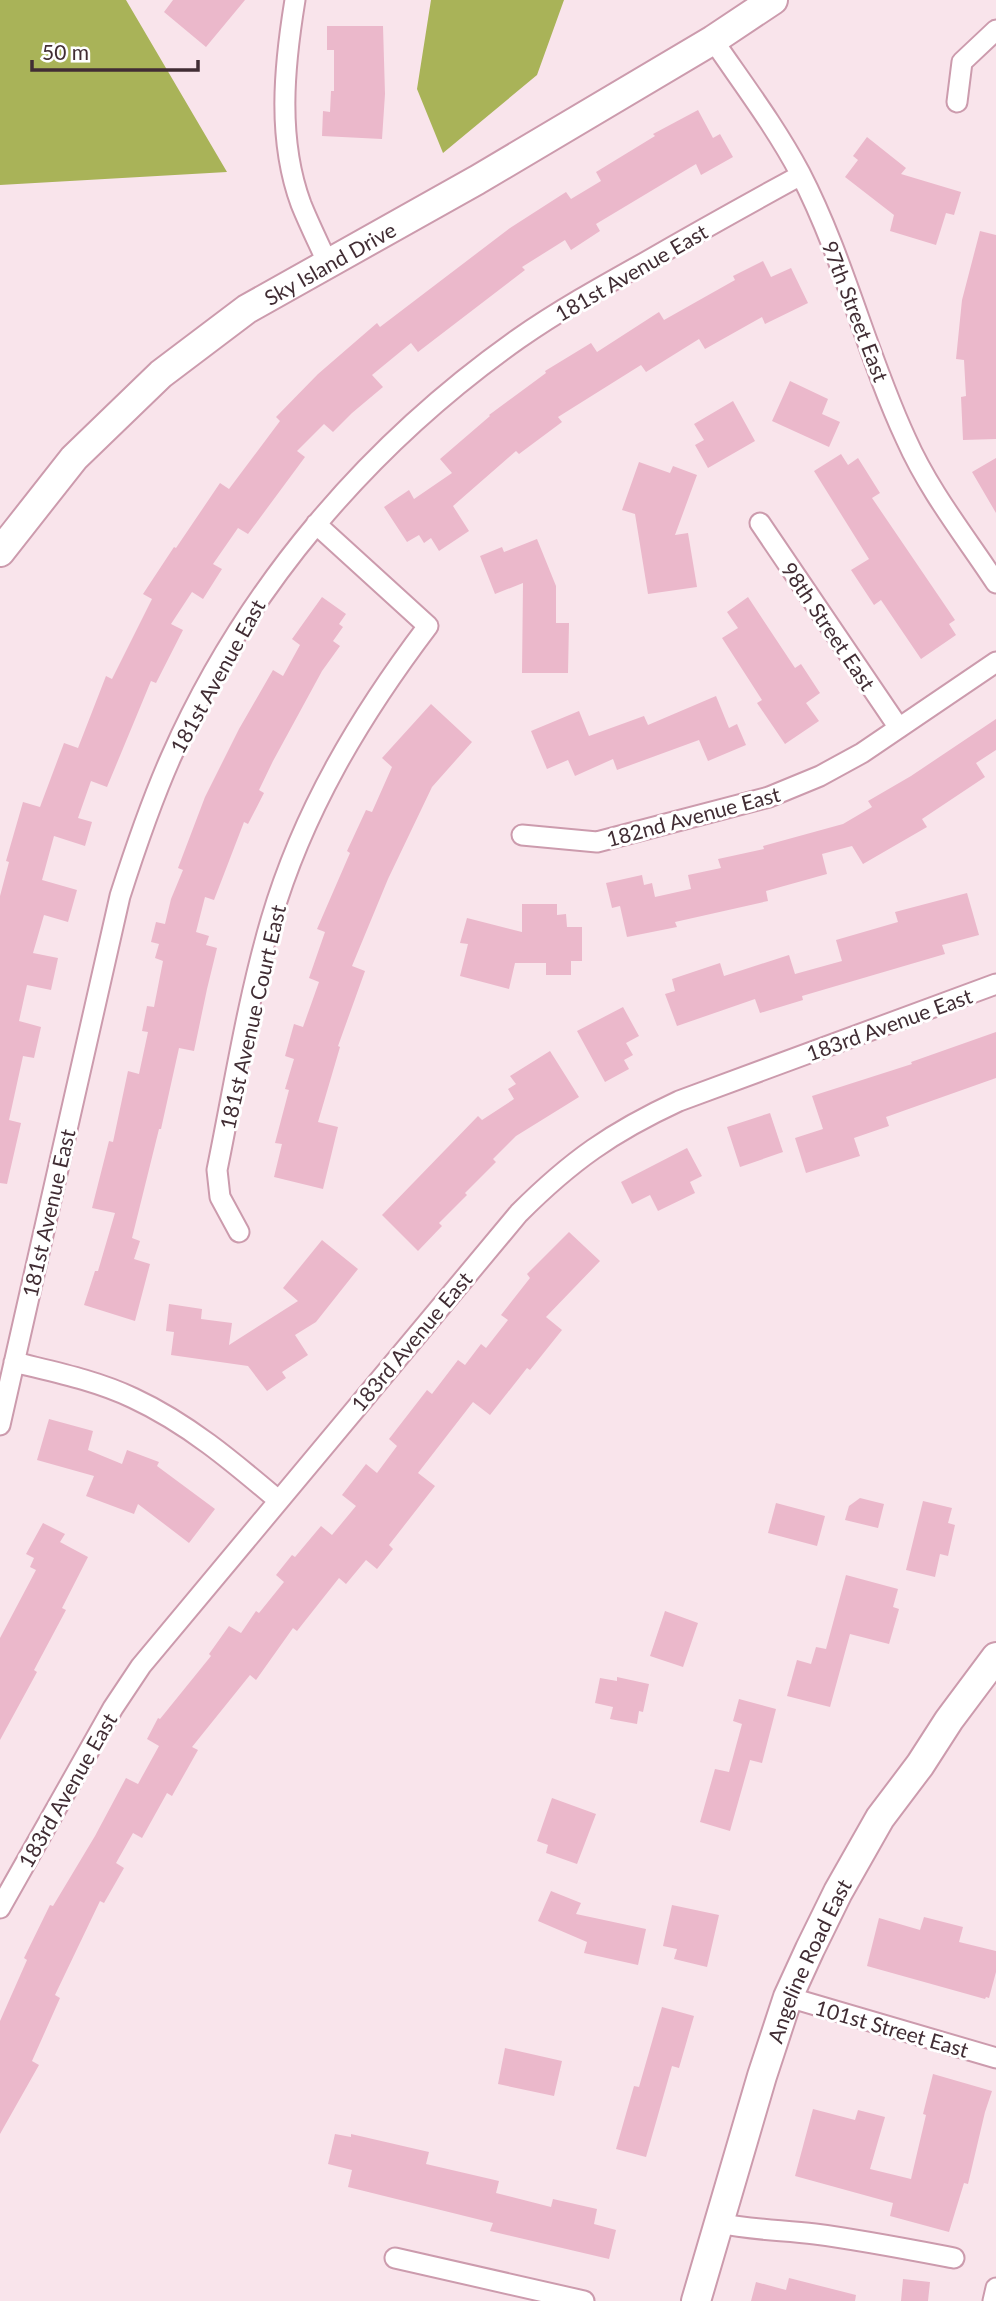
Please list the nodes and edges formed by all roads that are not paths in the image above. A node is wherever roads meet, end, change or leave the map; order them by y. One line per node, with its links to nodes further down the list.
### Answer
1 (295, 0): 7 (street)
2 (773, 0): 4 (street, Sky Island Drive)
3 (996, 30): 5 (street)
4 (713, 40): 6 (street, 97th Street East); 7 (street, Sky Island Drive)
5 (957, 102)
6 (801, 174): 9 (street, 181st Avenue East); 11 (street, 97th Street East)
7 (328, 264): 10 (street, Sky Island Drive)
8 (760, 523): 13 (street, 98th Street East)
9 (316, 524): 16 (street, 181st Avenue Court East); 17 (street, 181st Avenue East)
10 (0, 552)
11 (996, 583)
12 (996, 662): 13 (street, 182nd Avenue East)
13 (899, 728): 14 (street, 182nd Avenue East)
14 (522, 835)
15 (996, 984): 19 (street, 183rd Avenue East)
16 (239, 1231)
17 (14, 1362): 18 (street, 181st Avenue East); 19 (street)
18 (0, 1425)
19 (278, 1500): 21 (street, 183rd Avenue East)
20 (996, 1657): 22 (street, Angeline Road East)
21 (0, 1908)
22 (788, 1997): 23 (street, 101st Street East); 24 (street, Angeline Road East)
23 (996, 2058)
24 (718, 2222): 26 (street); 29 (street, Angeline Road East)
25 (395, 2258): 28 (street)
26 (954, 2258)
27 (996, 2288): 30 (street)
28 (584, 2301)
29 (696, 2301)
30 (993, 2301)

